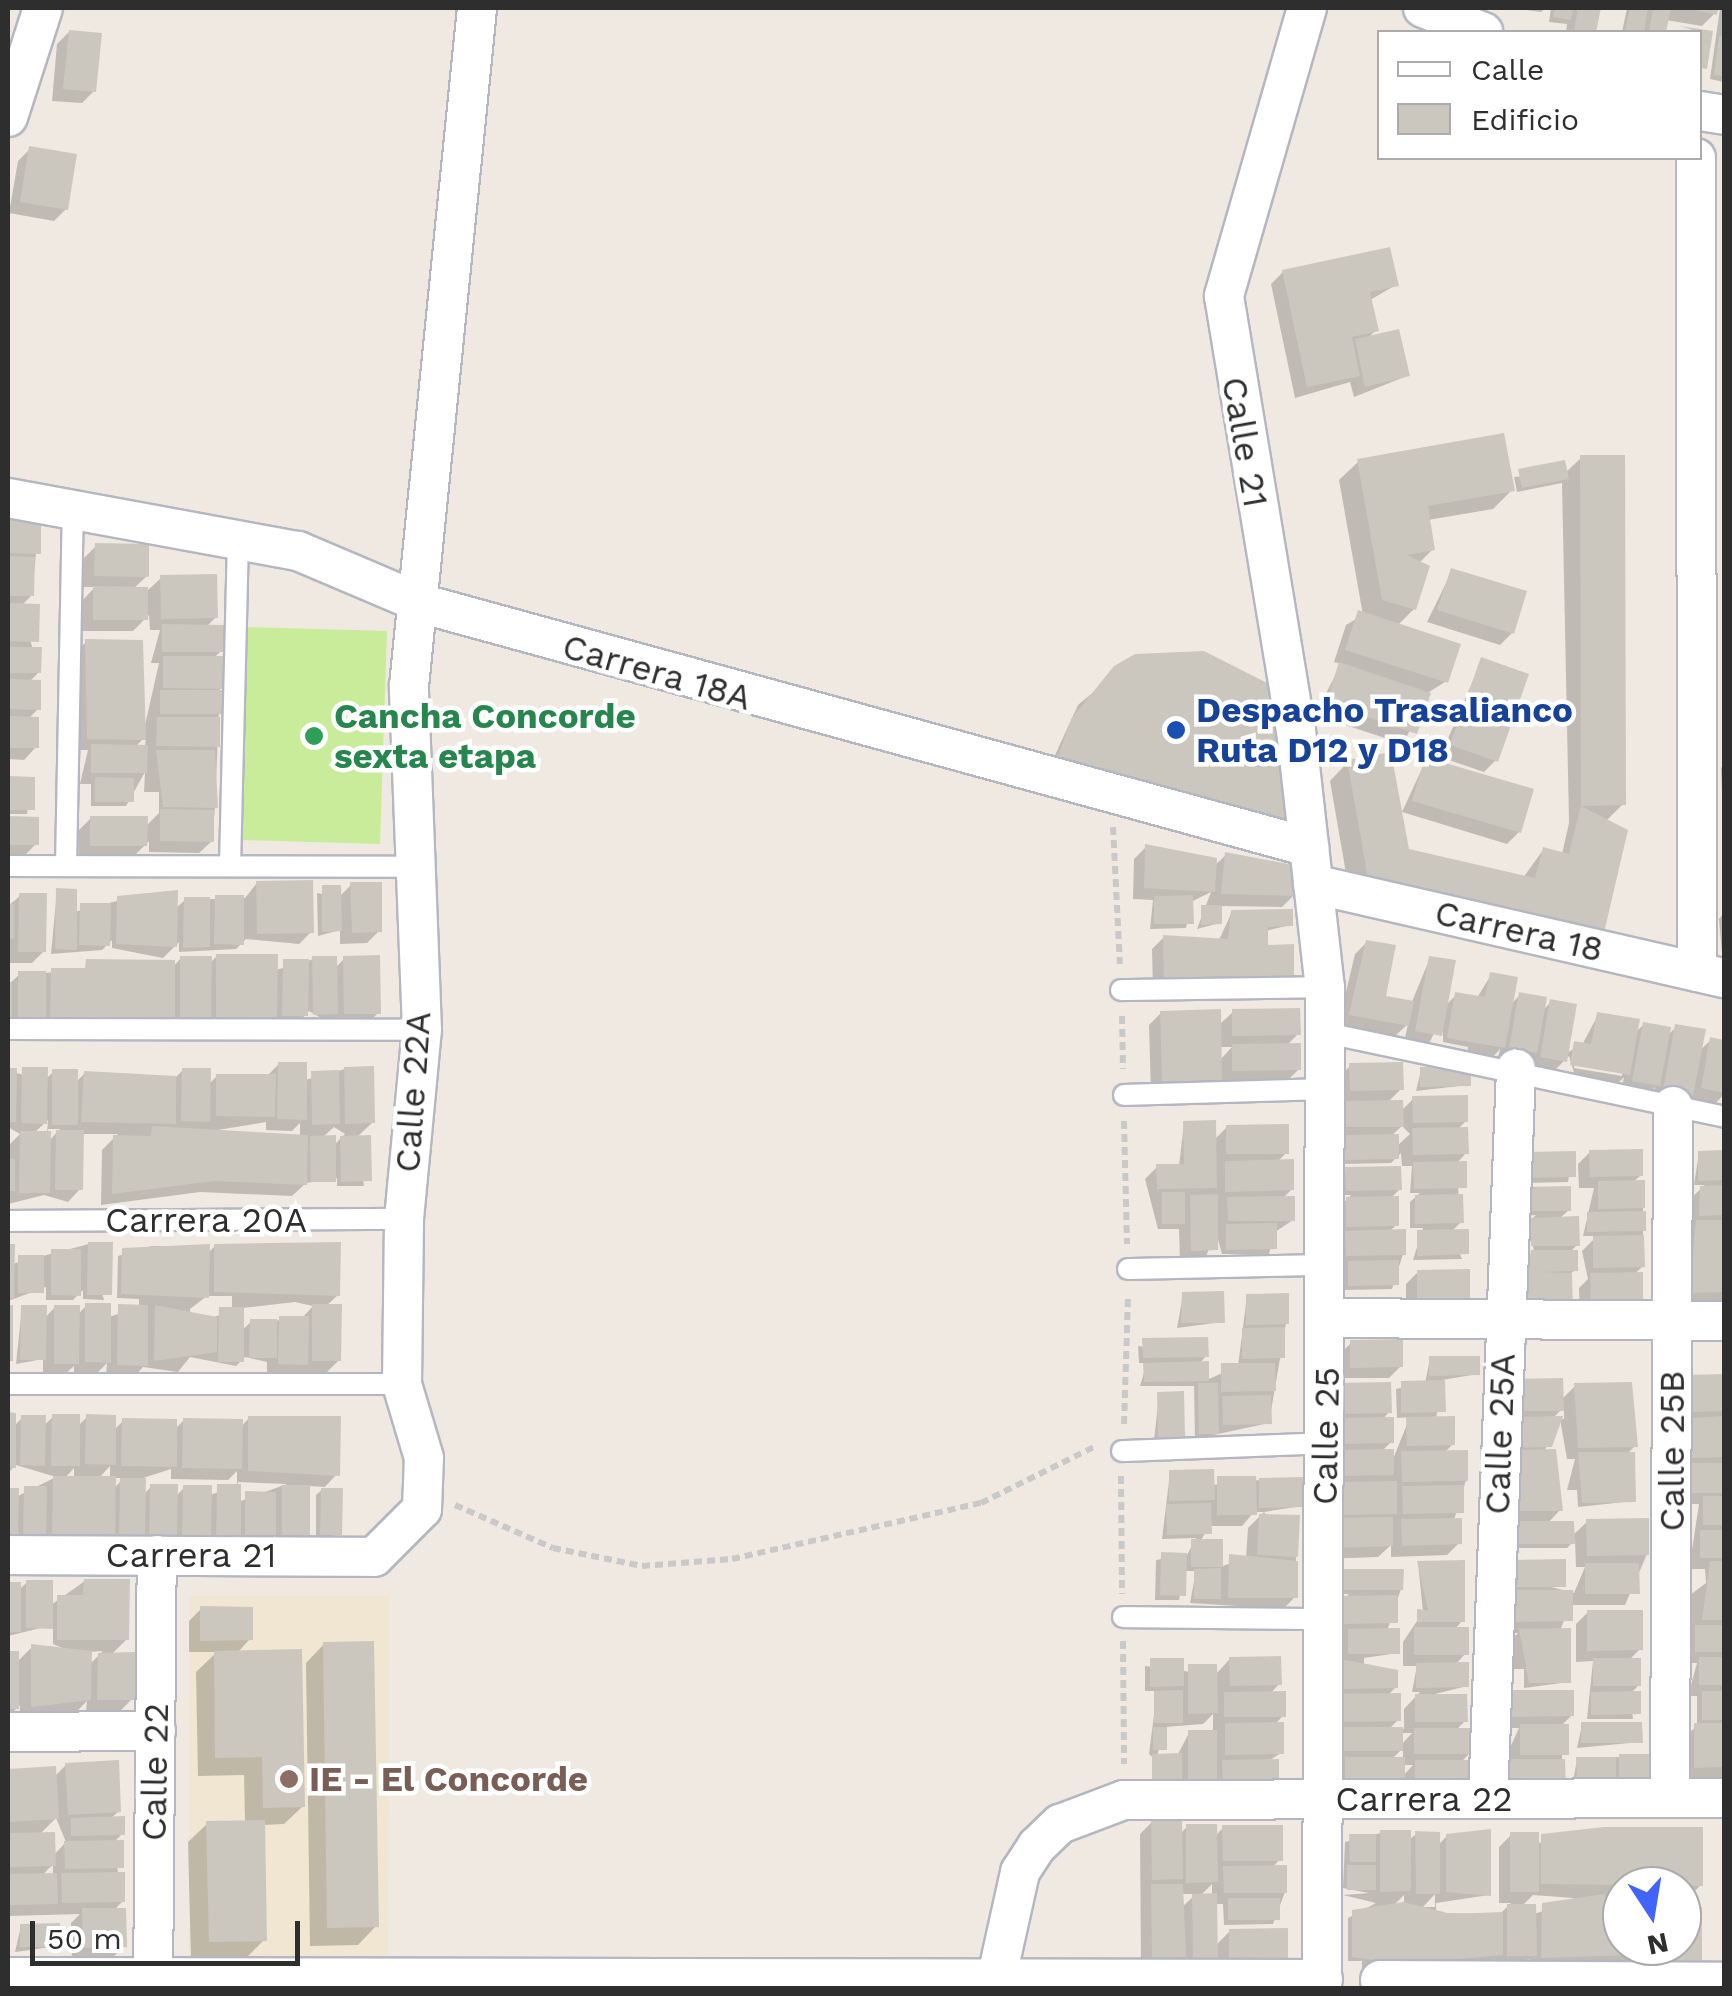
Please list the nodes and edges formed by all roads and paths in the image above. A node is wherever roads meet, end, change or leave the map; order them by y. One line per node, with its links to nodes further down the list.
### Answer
1 (43, 8): 6 (street)
2 (477, 8): 11 (street, Calle 22A)
3 (1307, 8): 16 (street, Calle 21)
4 (1423, 8): 5 (street)
5 (1477, 30)
6 (8, 118)
7 (1696, 160): 12 (street)
8 (8, 498): 9 (street, Carrera 18A)
9 (72, 511): 10 (street, Carrera 18A); 14 (lane)
10 (238, 542): 11 (street, Carrera 18A); 15 (lane)
11 (423, 604): 16 (street, Carrera 18A); 17 (street, Calle 22A)
12 (1711, 826): 18 (street)
13 (8, 866): 14 (lane)
14 (66, 866): 15 (lane)
15 (230, 866): 17 (lane)
16 (1311, 866): 18 (street, Carrera 18); 19 (street, Calle 25)
17 (414, 867): 22 (street, Calle 22A)
18 (1711, 975)
19 (1325, 987): 20 (lane); 23 (street, Calle 25)
20 (1121, 990)
21 (8, 1029): 22 (lane)
22 (422, 1030): 29 (street, Calle 22A)
23 (1326, 1033): 24 (lane); 25 (street, Calle 25)
24 (1516, 1069): 27 (lane); 34 (street, Calle 25A)
25 (1325, 1089): 26 (lane); 31 (street, Calle 25)
26 (1124, 1095)
27 (1673, 1106): 28 (lane); 35 (street, Calle 25B)
28 (1724, 1117)
29 (404, 1218): 30 (lane, Carrera 20A); 38 (street, Calle 22A)
30 (8, 1221)
31 (1327, 1265): 32 (lane); 33 (street, Calle 25)
32 (1128, 1269)
33 (1328, 1318): 34 (street); 40 (street, Calle 25)
34 (1504, 1321): 35 (street); 50 (street, Calle 25A)
35 (1673, 1321): 36 (street); 48 (street, Calle 25B)
36 (1724, 1321)
37 (8, 1384): 38 (lane)
38 (402, 1384): 41 (street, Calle 22A)
39 (1123, 1441): 40 (lane); 41 (path)
40 (1327, 1443): 45 (street, Calle 25)
41 (422, 1509): 43 (street, Carrera 21)
42 (8, 1555): 43 (street, Carrera 21)
43 (157, 1555): 46 (street, Calle 22)
44 (1123, 1617): 45 (lane)
45 (1323, 1619): 51 (street, Calle 25)
46 (156, 1731): 47 (street); 55 (street, Calle 22)
47 (8, 1732)
48 (1670, 1797): 49 (street, Carrera 22); 50 (street, Carrera 22)
49 (1724, 1798)
50 (1488, 1799): 51 (street, Carrera 22)
51 (1324, 1800): 53 (street, Carrera 22); 61 (street, Calle 25)
52 (8, 1977): 55 (street)
53 (978, 1980): 59 (street); 61 (street)
54 (1380, 1980): 60 (street)
55 (153, 1981): 56 (street)
56 (352, 1982): 57 (street)
57 (522, 1982): 58 (street)
58 (699, 1982): 59 (street)
59 (802, 1982)
60 (1724, 1982)
61 (1322, 1984)

